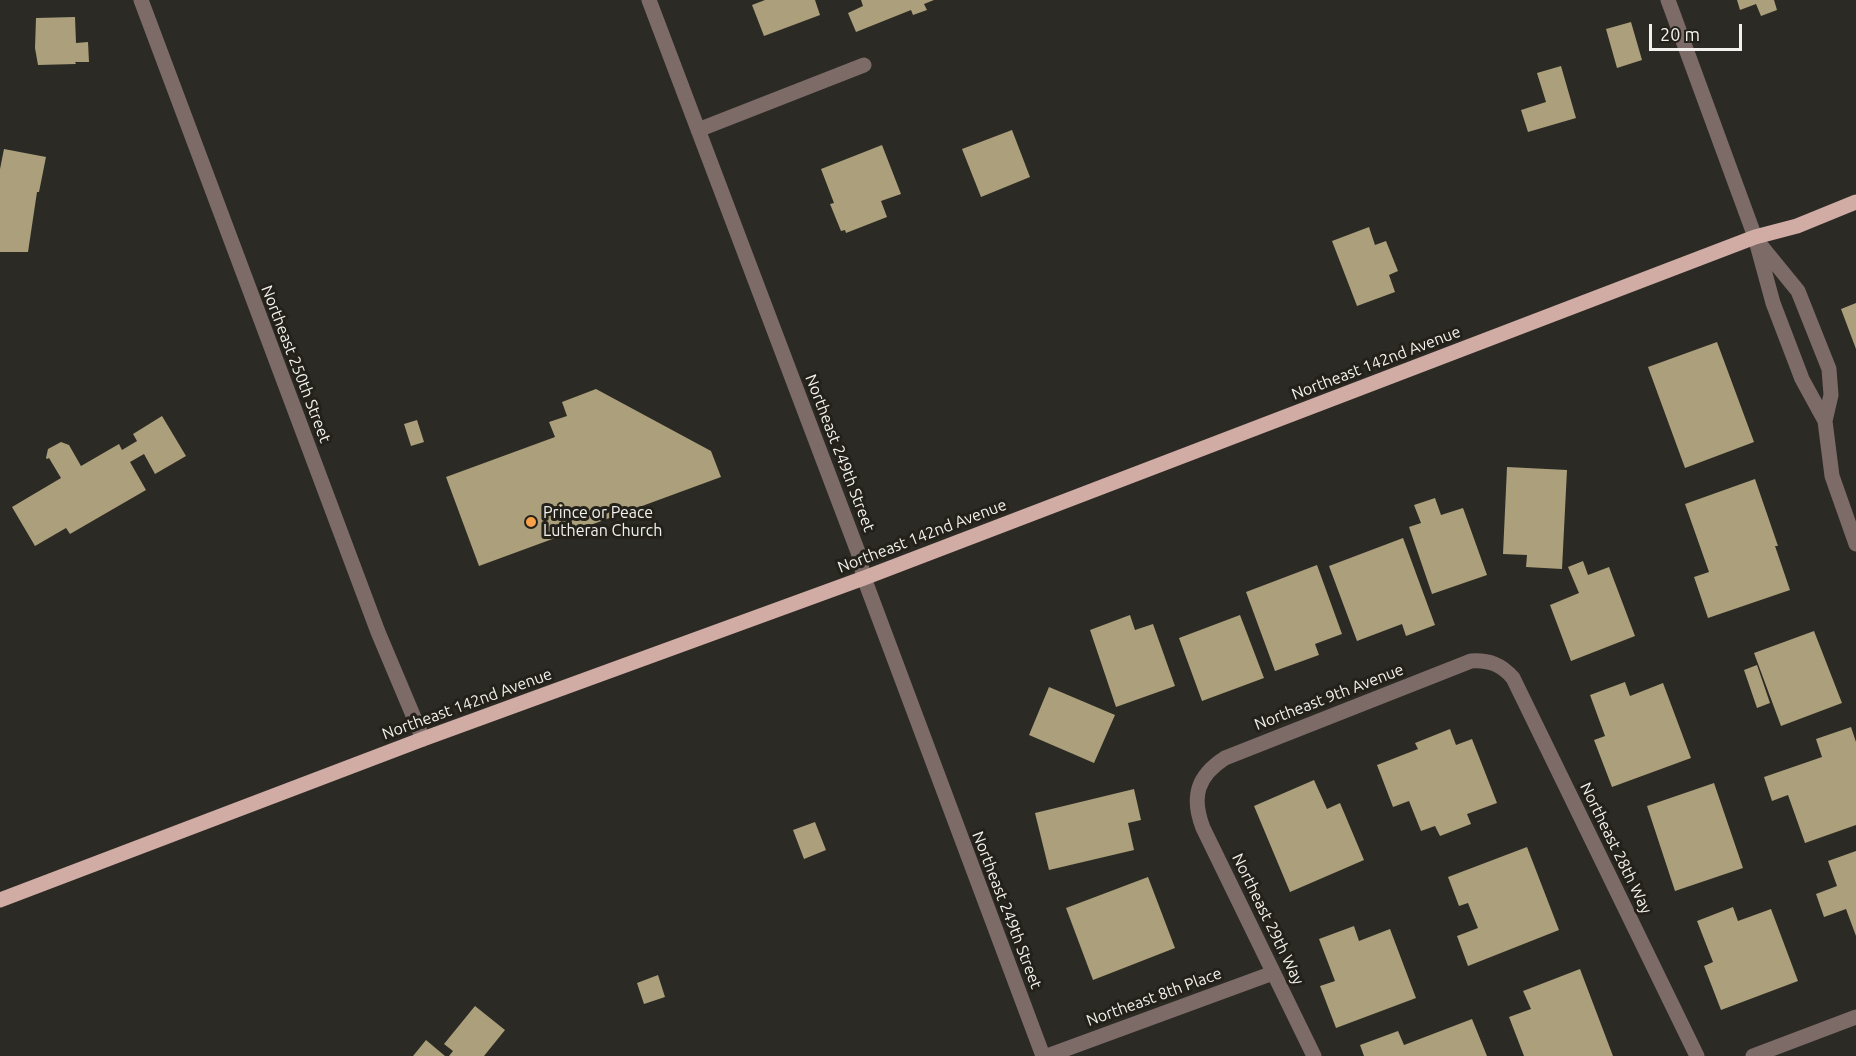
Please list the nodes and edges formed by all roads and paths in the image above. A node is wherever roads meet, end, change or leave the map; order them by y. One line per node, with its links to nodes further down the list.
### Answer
1 (141, 0): 12 (street, Northeast 250th Street)
2 (649, 0): 5 (street, Northeast 249th Street)
3 (1668, 0): 7 (street)
4 (864, 65): 5 (street)
5 (698, 129): 10 (street, Northeast 249th Street)
6 (1856, 202): 7 (main road, Northeast 142nd Avenue)
7 (1755, 237): 8 (street); 8 (street); 10 (main road, Northeast 142nd Avenue)
8 (1825, 421): 9 (street)
9 (1856, 544)
10 (864, 578): 12 (main road, Northeast 142nd Avenue); 17 (street, Northeast 249th Street)
11 (1495, 663): 13 (street, Northeast 9th Avenue); 20 (street, Northeast 28th Way)
12 (423, 739): 14 (main road, Northeast 142nd Avenue)
13 (1196, 796): 15 (street, Northeast 29th Way)
14 (0, 900)
15 (1274, 973): 18 (street, Northeast 8th Place); 19 (street, Northeast 29th Way)
16 (1856, 1017): 21 (street)
17 (1043, 1056)
18 (1047, 1056)
19 (1314, 1056)
20 (1697, 1056)
21 (1753, 1056)

